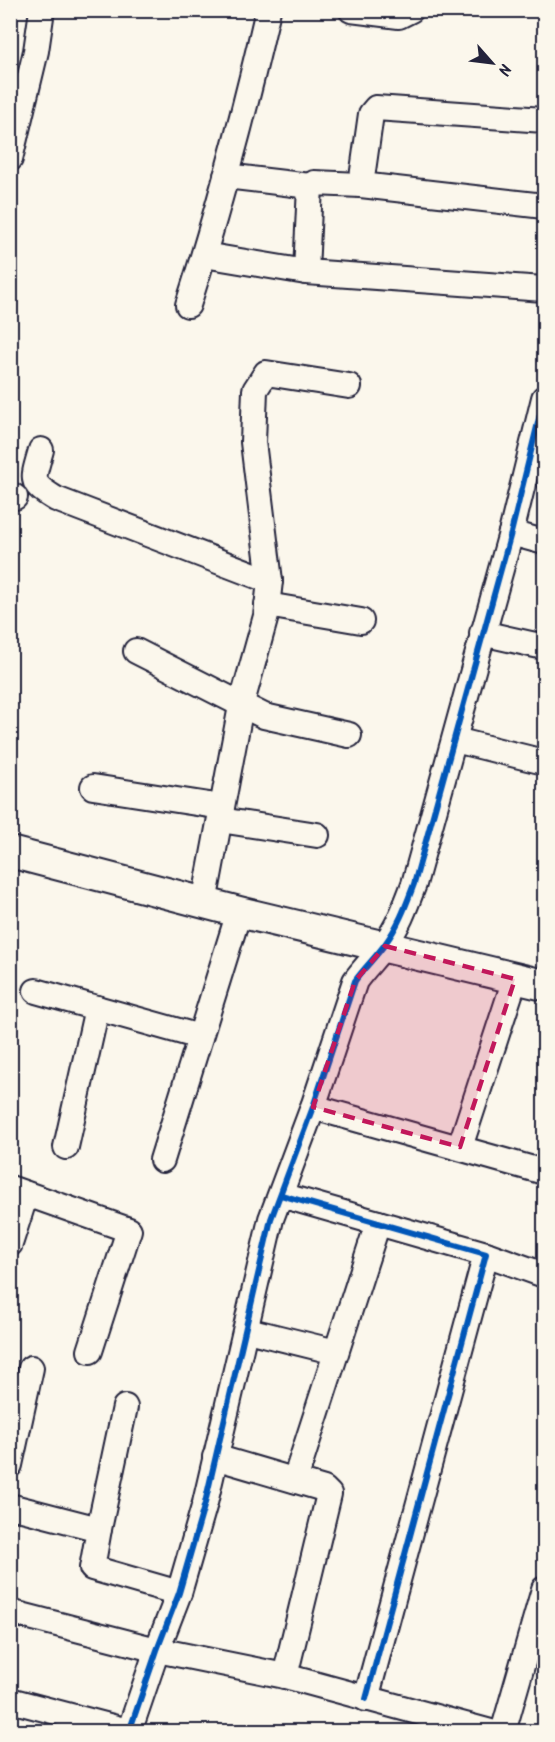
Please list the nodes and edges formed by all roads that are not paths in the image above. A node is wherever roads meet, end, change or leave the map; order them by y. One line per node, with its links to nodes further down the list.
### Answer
1 (42, 10): 6 (street)
2 (268, 10): 7 (street)
3 (351, 10): 4 (street)
4 (411, 10)
5 (544, 120): 8 (street)
6 (10, 159)
7 (226, 176): 9 (street); 11 (street)
8 (361, 185): 9 (street); 10 (street)
9 (310, 186): 12 (street)
10 (544, 206)
11 (204, 255): 12 (street); 14 (street)
12 (306, 272): 13 (street)
13 (544, 289)
14 (188, 305)
15 (349, 386): 20 (street)
16 (544, 398): 18 (street)
17 (41, 450): 20 (street)
18 (511, 534): 19 (street); 23 (street)
19 (544, 542)
20 (270, 581): 21 (street)
21 (267, 605): 22 (street); 26 (street)
22 (361, 621)
23 (482, 633): 24 (street); 28 (street)
24 (544, 647)
25 (136, 651): 26 (street)
26 (241, 706): 27 (street); 31 (street)
27 (349, 735)
28 (455, 740): 29 (street); 36 (street)
29 (544, 762)
30 (93, 787): 31 (street)
31 (221, 814): 32 (street); 34 (street)
32 (317, 835)
33 (10, 852): 34 (street)
34 (204, 903): 35 (street)
35 (239, 912): 36 (street); 41 (street)
36 (384, 946): 37 (street); 42 (street)
37 (514, 979): 38 (street); 44 (street)
38 (544, 985)
39 (36, 991): 40 (street)
40 (97, 1008): 41 (street); 43 (street)
41 (200, 1037): 45 (street)
42 (313, 1107): 44 (street); 48 (street)
43 (66, 1147)
44 (460, 1147): 46 (street)
45 (162, 1160)
46 (544, 1172)
47 (18, 1191): 50 (street); 54 (street)
48 (281, 1196): 49 (street); 53 (street)
49 (378, 1223): 51 (street); 55 (street)
50 (10, 1244)
51 (486, 1254): 52 (street); 68 (street)
52 (544, 1275)
53 (247, 1330): 55 (street); 58 (street)
54 (90, 1351)
55 (336, 1352): 60 (street)
56 (31, 1368): 59 (street)
57 (125, 1407): 62 (street)
58 (215, 1457): 60 (street); 64 (street)
59 (10, 1465)
60 (295, 1480): 67 (street)
61 (10, 1506): 62 (street)
62 (99, 1529): 64 (street)
63 (544, 1589): 72 (street)
64 (179, 1593): 66 (street)
65 (10, 1612): 66 (street)
66 (157, 1650): 67 (street); 70 (street)
67 (285, 1676): 68 (street)
68 (366, 1699): 71 (street)
69 (10, 1701): 70 (street)
70 (130, 1731)
71 (491, 1731)
72 (503, 1731)

